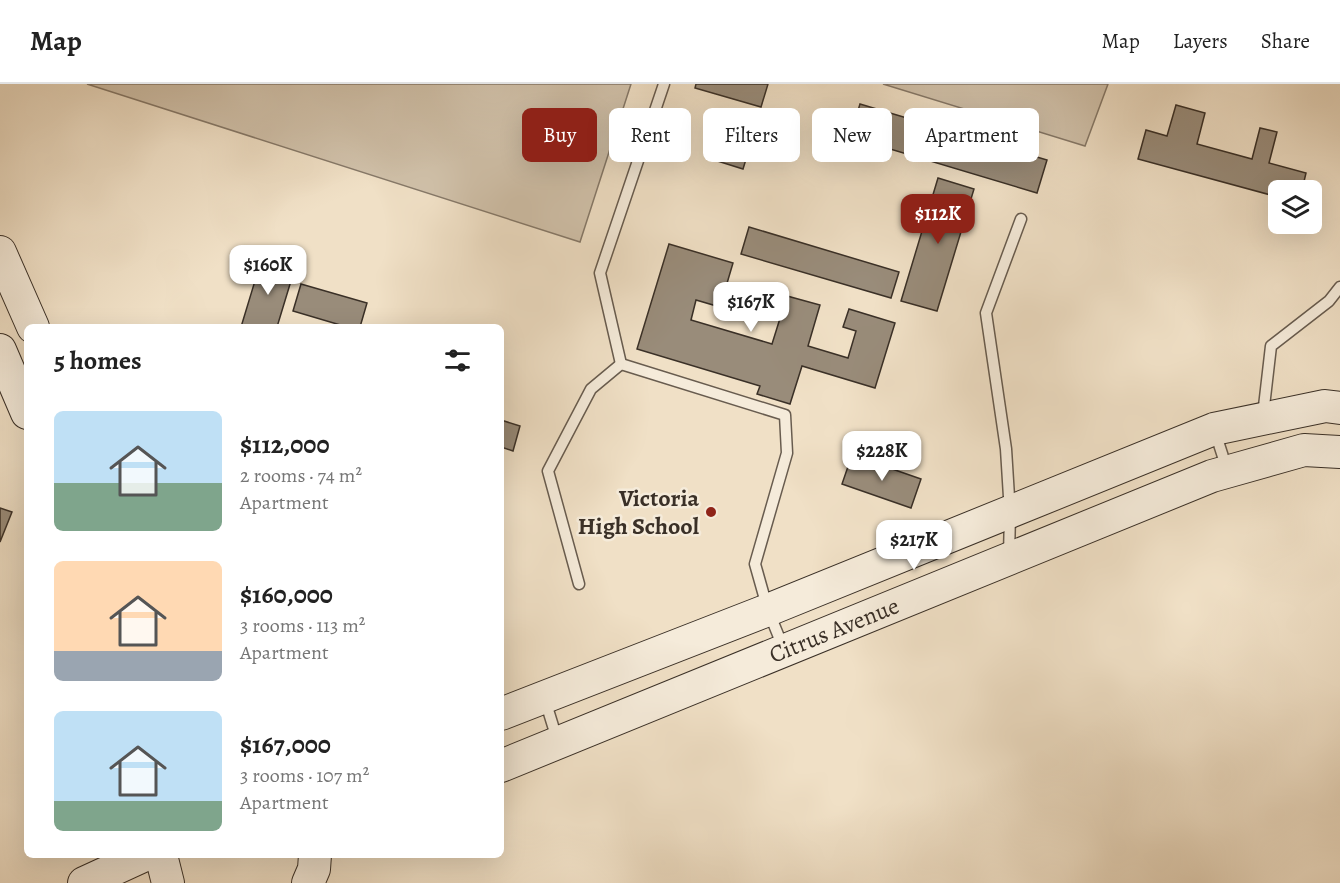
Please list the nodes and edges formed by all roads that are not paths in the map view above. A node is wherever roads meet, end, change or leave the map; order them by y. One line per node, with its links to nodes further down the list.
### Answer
1 (664, 84): 7 (lane)
2 (1021, 219): 14 (lane)
3 (0, 252): 5 (street)
4 (1340, 287): 10 (lane)
5 (32, 324)
6 (0, 350): 8 (street)
7 (621, 364): 16 (lane); 17 (lane)
8 (24, 406)
9 (1340, 408): 10 (street, Citrus Avenue)
10 (1263, 419): 11 (street, Citrus Avenue)
11 (1214, 429): 13 (lane); 14 (street, Citrus Avenue)
12 (1340, 452): 13 (street, Citrus Avenue)
13 (1228, 472): 15 (street, Citrus Avenue)
14 (1010, 513): 15 (lane); 17 (street, Citrus Avenue)
15 (1008, 559): 18 (street, Citrus Avenue)
16 (579, 584)
17 (768, 610): 18 (lane); 19 (street, Citrus Avenue)
18 (784, 650): 21 (street, Citrus Avenue)
19 (545, 697): 20 (street, Citrus Avenue); 21 (lane)
20 (504, 713)
21 (558, 742): 22 (street, Citrus Avenue)
22 (504, 765)
23 (138, 858): 26 (street)
24 (161, 858): 27 (street)
25 (315, 858): 28 (street)
26 (84, 883)
27 (168, 883)
28 (308, 883)

